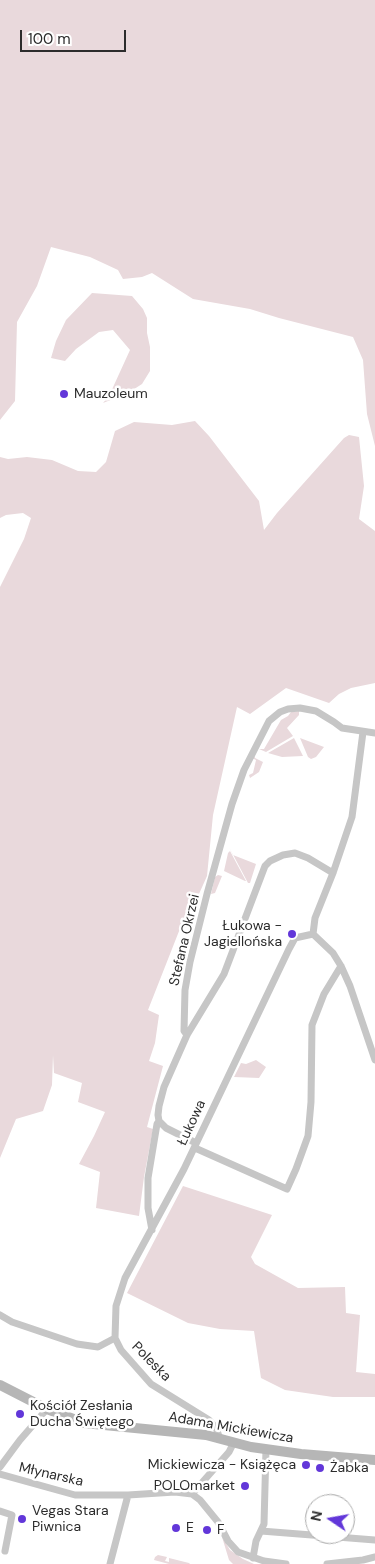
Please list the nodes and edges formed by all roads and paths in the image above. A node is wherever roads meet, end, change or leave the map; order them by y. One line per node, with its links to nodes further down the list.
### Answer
1 (363, 732): 2 (street); 3 (street); 6 (street, Stefana Okrzei)
2 (375, 732)
3 (333, 873): 4 (street); 6 (street)
4 (314, 934): 5 (street); 9 (street, Łukowa)
5 (340, 966): 7 (street); 9 (street)
6 (187, 1036): 8 (street)
7 (375, 1060)
8 (159, 1121): 9 (street); 10 (street)
9 (195, 1145): 10 (street, Łukowa)
10 (152, 1230): 12 (street, Łukowa)
11 (0, 1315): 12 (street, Poleska)
12 (115, 1338): 15 (street, Poleska)
13 (0, 1385): 14 (street, Adama Mickiewicza)
14 (47, 1409): 15 (street, Adama Mickiewicza); 19 (street)
15 (220, 1439): 16 (street, Adama Mickiewicza)
16 (234, 1442): 17 (street, Adama Mickiewicza); 21 (street)
17 (266, 1449): 18 (street, Adama Mickiewicza); 24 (street)
18 (375, 1460)
19 (1, 1465)
20 (0, 1474): 22 (street, Młynarska)
21 (192, 1494): 22 (street, Młynarska); 28 (street)
22 (128, 1495): 29 (street)
23 (0, 1511): 26 (street)
24 (262, 1531): 25 (street); 28 (street)
25 (375, 1540)
26 (5, 1551)
27 (375, 1557): 31 (street)
28 (253, 1558): 30 (street)
29 (110, 1564)
30 (286, 1564)
31 (327, 1564)

